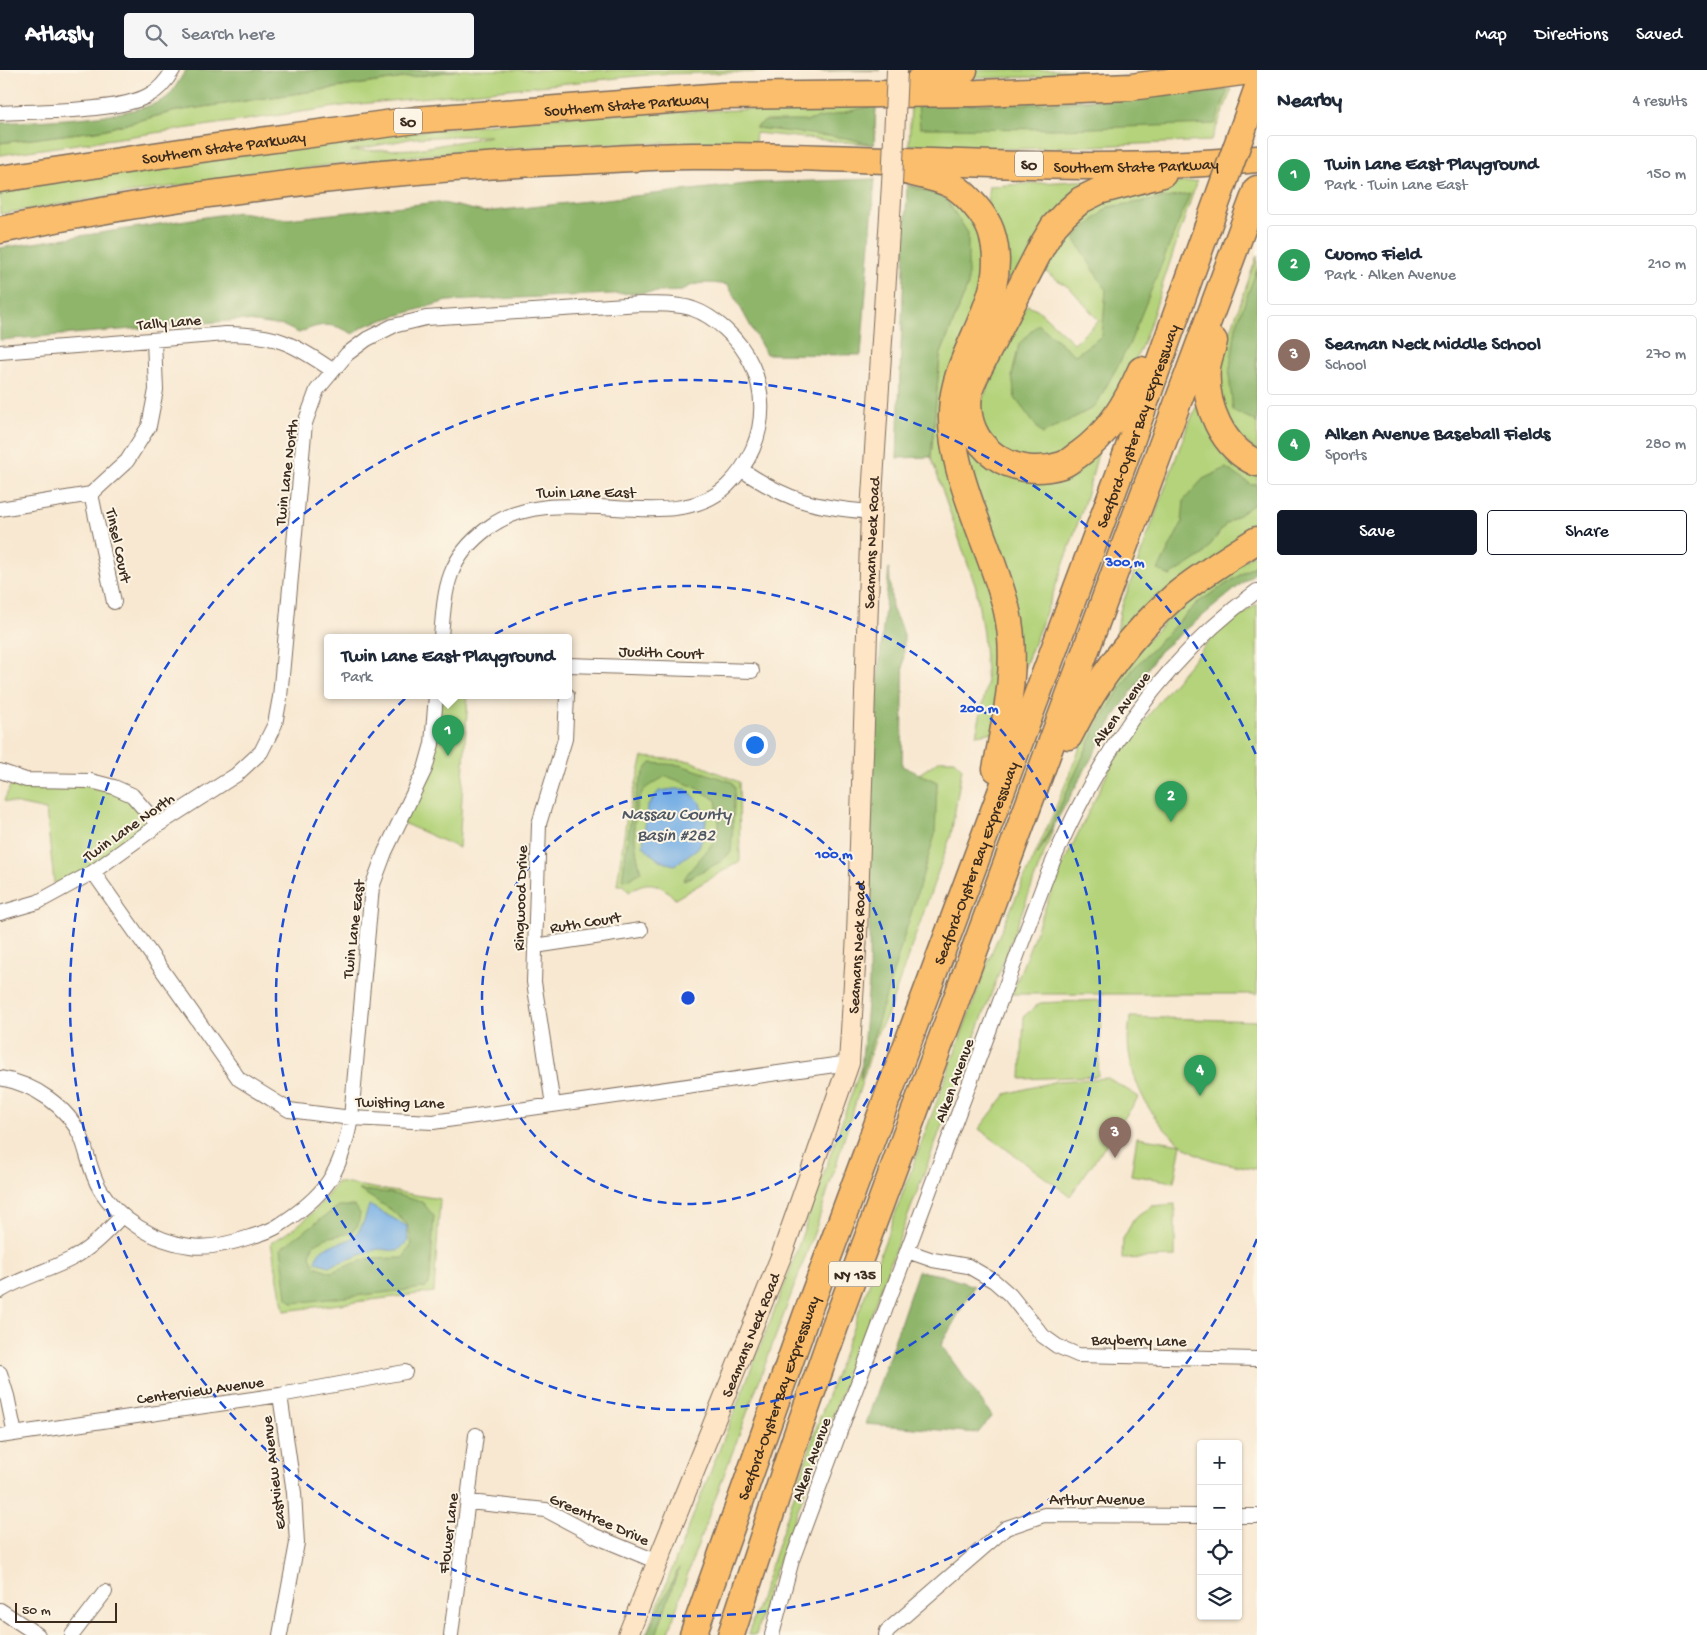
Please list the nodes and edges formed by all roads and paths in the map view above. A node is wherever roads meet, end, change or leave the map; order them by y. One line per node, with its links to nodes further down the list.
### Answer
1 (172, 70): 9 (street)
2 (897, 70): 25 (main road, Seamans Neck Road, bridge)
3 (964, 70): 8 (highway)
4 (1145, 70): 6 (highway)
5 (1257, 70): 6 (highway, Southern State Parkway / SO)
6 (1173, 82): 8 (highway, Southern State Parkway / SO)
7 (1257, 90): 15 (highway, Seaford-Oyster Bay Expressway / NY 135, bridge)
8 (818, 94): 13 (highway, Southern State Parkway / SO)
9 (0, 113)
10 (1257, 159): 12 (highway, Southern State Parkway / SO)
11 (861, 160): 12 (highway, Southern State Parkway / SO); 16 (highway, Southern State Parkway / SO); 36 (highway)
12 (1197, 165): 15 (highway)
13 (0, 179)
14 (1257, 189): 17 (highway, Seaford-Oyster Bay Expressway / NY 135)
15 (1207, 229): 36 (highway, Seaford-Oyster Bay Expressway / NY 135)
16 (0, 230)
17 (1242, 231): 21 (highway); 37 (highway, Seaford-Oyster Bay Expressway / NY 135)
18 (154, 340): 19 (street, Tally Lane); 20 (street, Tally Lane); 23 (street)
19 (0, 352)
20 (332, 370): 22 (street, Twin Lane North); 35 (street, Twin Lane North)
21 (1257, 463)
22 (742, 470): 25 (street); 29 (street, Twin Lane East)
23 (92, 494): 24 (street); 28 (street, Tinsel Court)
24 (0, 510)
25 (871, 512): 42 (main road, Seamans Neck Road)
26 (1257, 540): 37 (highway)
27 (1257, 591): 47 (street, Alken Avenue)
28 (114, 602)
29 (441, 634)
30 (572, 665): 31 (street, Judith Court)
31 (752, 671)
32 (436, 699): 45 (street, Twin Lane East)
33 (567, 699): 41 (street, Ringwood Drive)
34 (0, 771): 35 (street)
35 (158, 825): 38 (street, Twin Lane North)
36 (980, 847): 68 (highway, Seaford-Oyster Bay Expressway / NY 135)
37 (1009, 858): 69 (highway, Seaford-Oyster Bay Expressway / NY 135)
38 (93, 872): 39 (street, Twin Lane North); 45 (street, Twisting Lane)
39 (0, 913)
40 (641, 930): 41 (street, Ruth Court)
41 (535, 946): 44 (street, Ringwood Drive)
42 (849, 1063): 44 (street, Twisting Lane); 60 (main road, Seamans Neck Road)
43 (0, 1078): 46 (street, Twin Lane East)
44 (553, 1105): 45 (street, Twisting Lane)
45 (351, 1118): 46 (street, Twin Lane East)
46 (122, 1216): 48 (street)
47 (907, 1251): 49 (street, Bayberry Lane); 70 (street, Alken Avenue)
48 (0, 1291)
49 (1257, 1359)
50 (405, 1372): 52 (street, Centerview Avenue)
51 (0, 1373): 53 (street)
52 (280, 1395): 53 (street, Centerview Avenue); 65 (street, Eastview Avenue)
53 (14, 1434): 55 (street, Centerview Avenue)
54 (476, 1435): 56 (street, Flower Lane)
55 (0, 1436)
56 (469, 1502): 60 (street, Greentree Drive); 66 (street, Flower Lane)
57 (1197, 1516): 71 (street, Arthur Avenue)
58 (1242, 1516): 59 (street)
59 (1257, 1516)
60 (658, 1562): 67 (main road, Seamans Neck Road)
61 (104, 1592): 64 (street)
62 (0, 1610): 63 (street)
63 (38, 1635)
64 (72, 1635)
65 (280, 1635)
66 (451, 1635)
67 (628, 1635)
68 (693, 1635)
69 (731, 1635)
70 (772, 1635)
71 (886, 1635)

